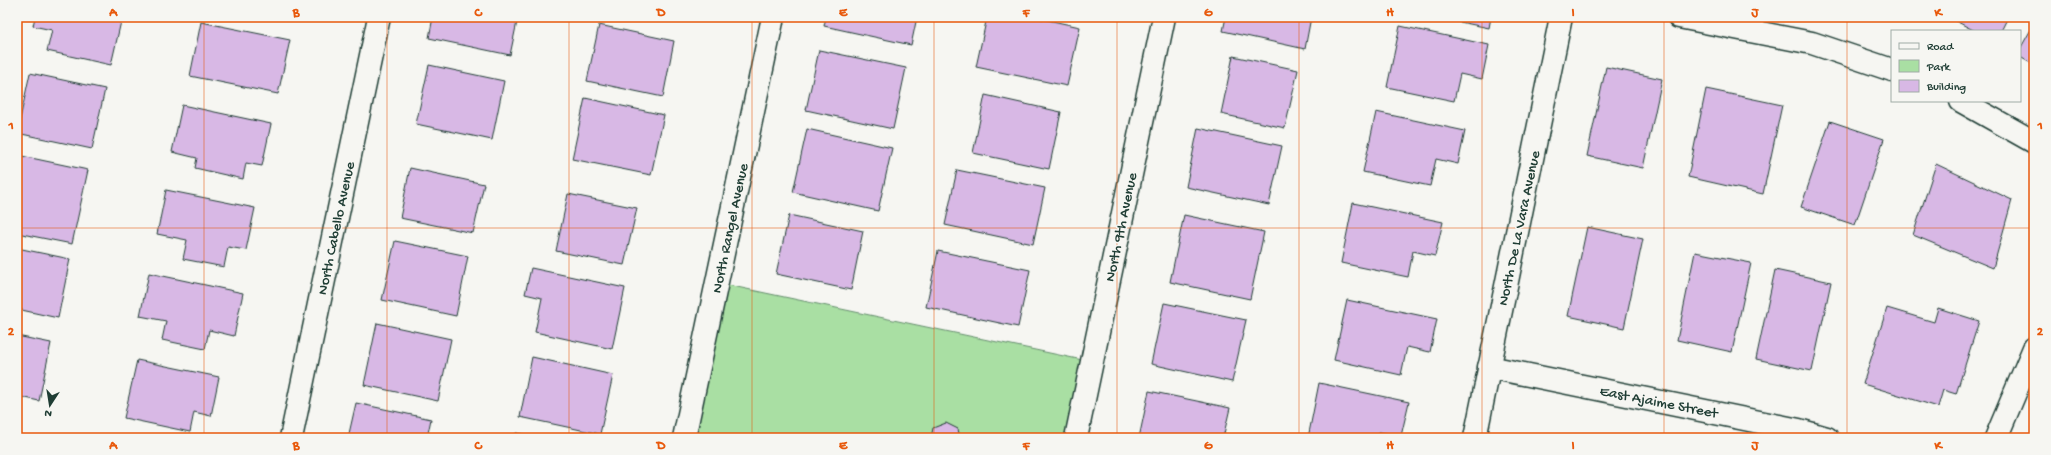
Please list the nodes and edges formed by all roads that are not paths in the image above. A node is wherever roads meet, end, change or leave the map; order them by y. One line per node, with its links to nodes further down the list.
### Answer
1 (379, 17): 11 (street, North Cabello Avenue)
2 (773, 17): 12 (street, North Rangel Avenue)
3 (1164, 17): 13 (street, North 9th Avenue)
4 (1561, 17): 10 (street, North De La Vara Avenue)
5 (1679, 17): 6 (street)
6 (1891, 70)
7 (1963, 102): 8 (street)
8 (2034, 142)
9 (2034, 348): 16 (street)
10 (1490, 367): 14 (street, North De La Vara Avenue); 15 (street, East Ajaime Street)
11 (291, 438)
12 (684, 438)
13 (1076, 438)
14 (1475, 438)
15 (1827, 438)
16 (1996, 438)

